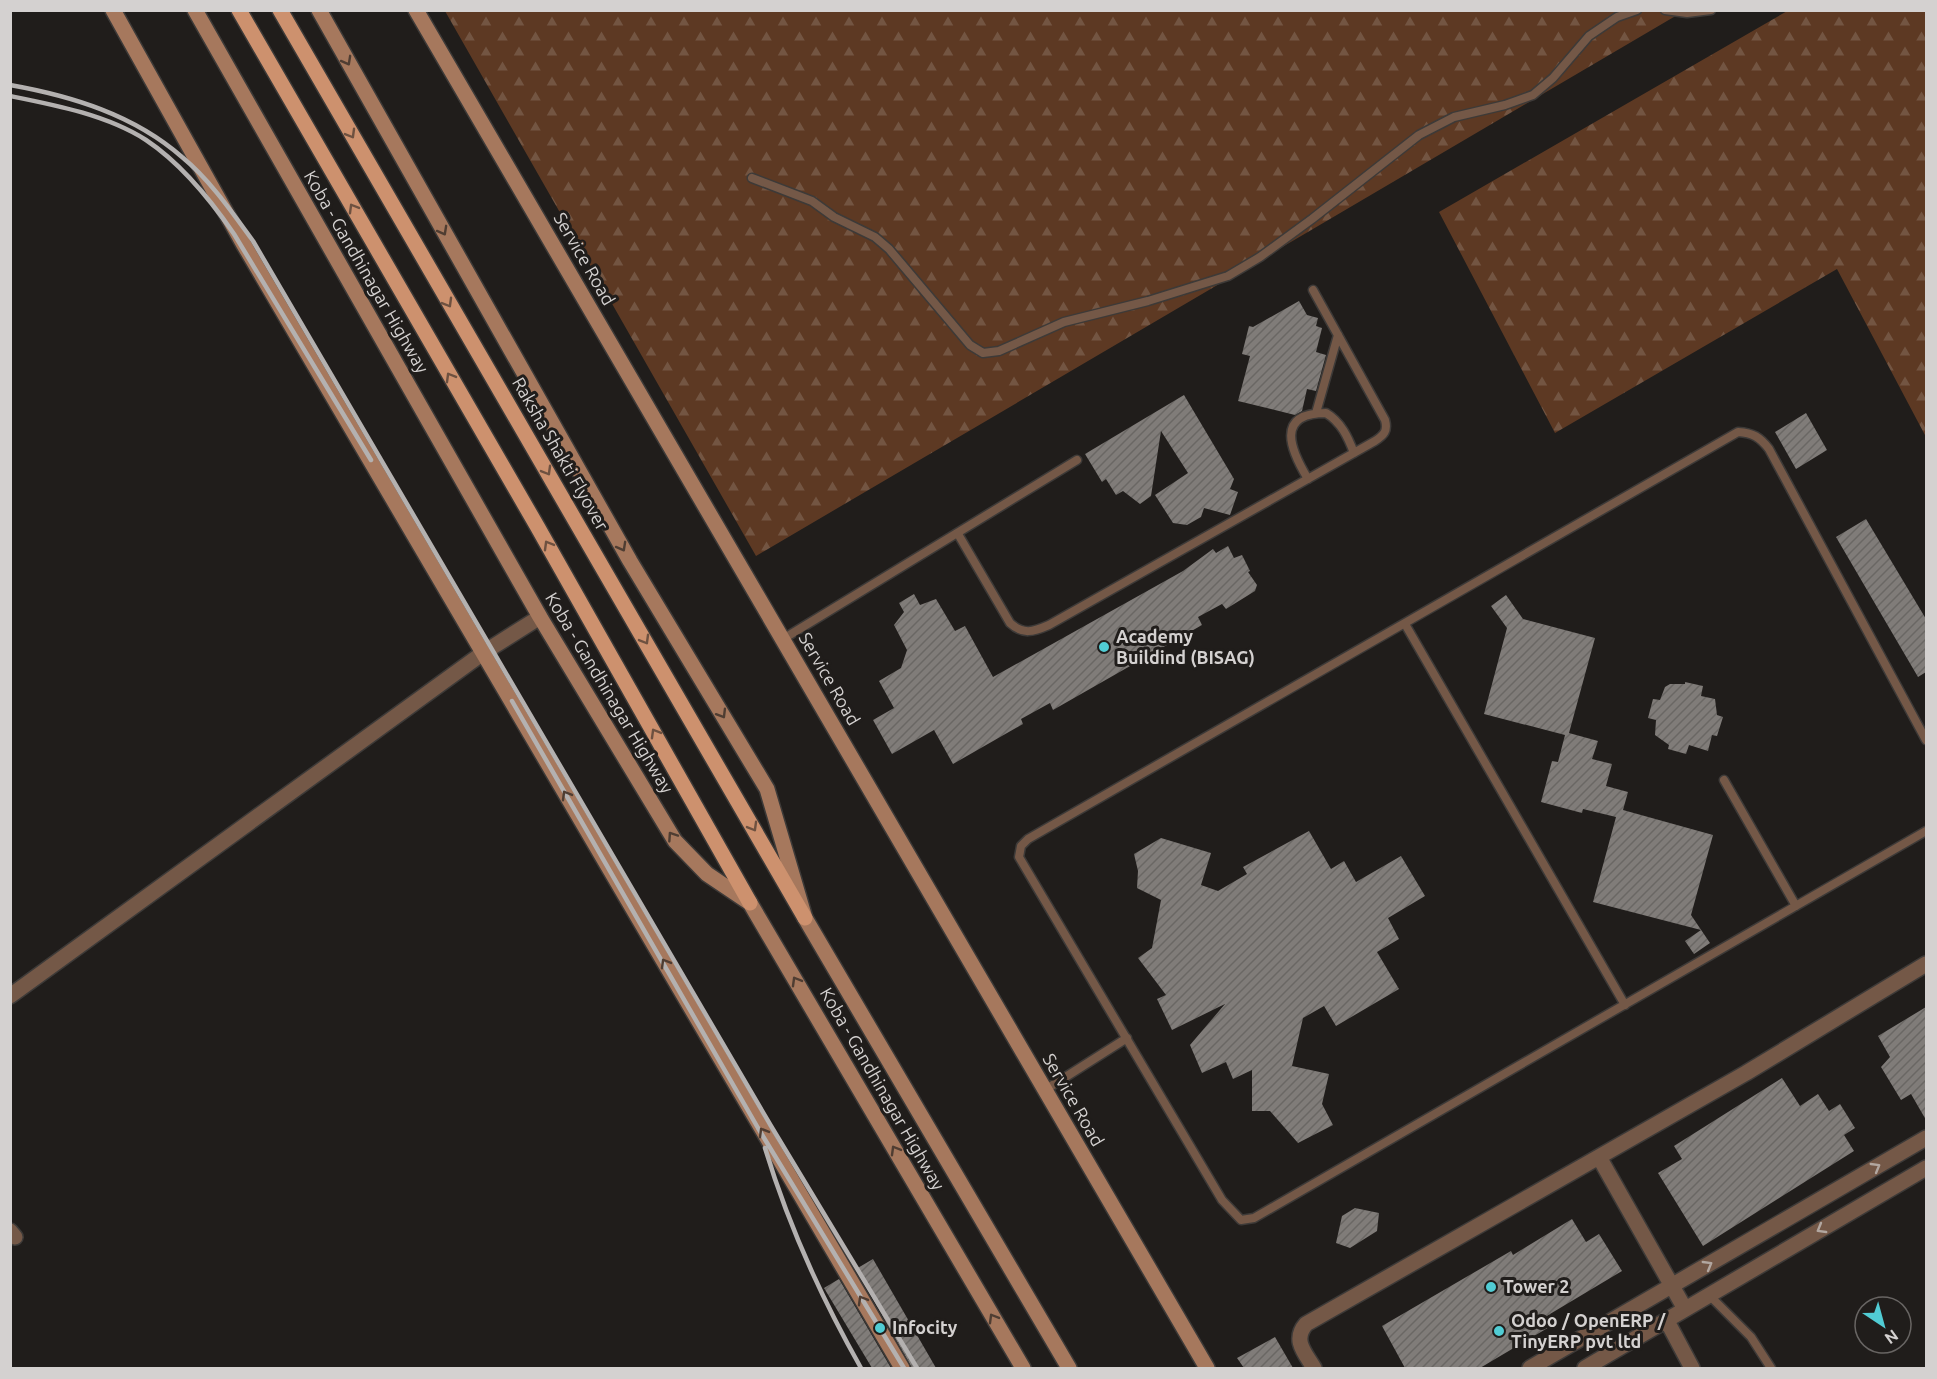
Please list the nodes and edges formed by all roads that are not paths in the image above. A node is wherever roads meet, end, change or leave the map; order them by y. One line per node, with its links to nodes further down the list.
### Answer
1 (113, 10): 21 (main road)
2 (195, 10): 18 (main road, Koba - Gandhinagar Highway)
3 (239, 10): 25 (main road, one-way to 3)
4 (280, 10): 27 (main road, Raksha Shakti Flyover, one-way to 27)
5 (319, 10): 27 (main road, Koba - Gandhinagar Highway, one-way to 27)
6 (416, 10): 20 (main road, Service Road)
7 (1637, 10): 10 (lane)
8 (1665, 10): 9 (lane)
9 (1711, 10)
10 (753, 178)
11 (1313, 290): 12 (lane)
12 (1338, 335): 13 (lane); 14 (lane)
13 (1316, 413): 14 (lane); 16 (lane)
14 (1354, 453): 16 (lane)
15 (1077, 460): 17 (lane)
16 (1308, 479): 17 (lane)
17 (958, 534): 20 (lane)
18 (540, 617): 21 (street); 25 (main road, Koba - Gandhinagar Highway, one-way to 18)
19 (1405, 624): 22 (lane); 30 (lane); 31 (lane)
20 (783, 639): 32 (main road, Service Road)
21 (483, 653): 29 (street); 40 (main road, one-way to 21)
22 (1926, 740)
23 (1724, 780): 26 (lane)
24 (1926, 831): 26 (lane)
25 (750, 903): 41 (main road, Koba - Gandhinagar Highway, one-way to 25)
26 (1796, 906): 30 (lane)
27 (806, 918): 42 (main road, Koba - Gandhinagar Highway)
28 (1926, 964): 34 (street)
29 (10, 996)
30 (1625, 1005): 31 (lane)
31 (1127, 1038): 32 (lane)
32 (1045, 1090): 43 (main road, Service Road)
33 (1926, 1138): 36 (street, one-way to 33)
34 (1599, 1157): 36 (street); 44 (street)
35 (1926, 1168): 37 (street, one-way to 37)
36 (1672, 1286): 38 (street); 45 (street)
37 (1709, 1295): 38 (street); 48 (lane)
38 (1685, 1309): 39 (street)
39 (1667, 1321): 46 (street); 47 (street)
40 (902, 1368)
41 (1023, 1368)
42 (1069, 1368)
43 (1207, 1368)
44 (1314, 1368)
45 (1530, 1368)
46 (1585, 1368)
47 (1692, 1368)
48 (1771, 1368)

